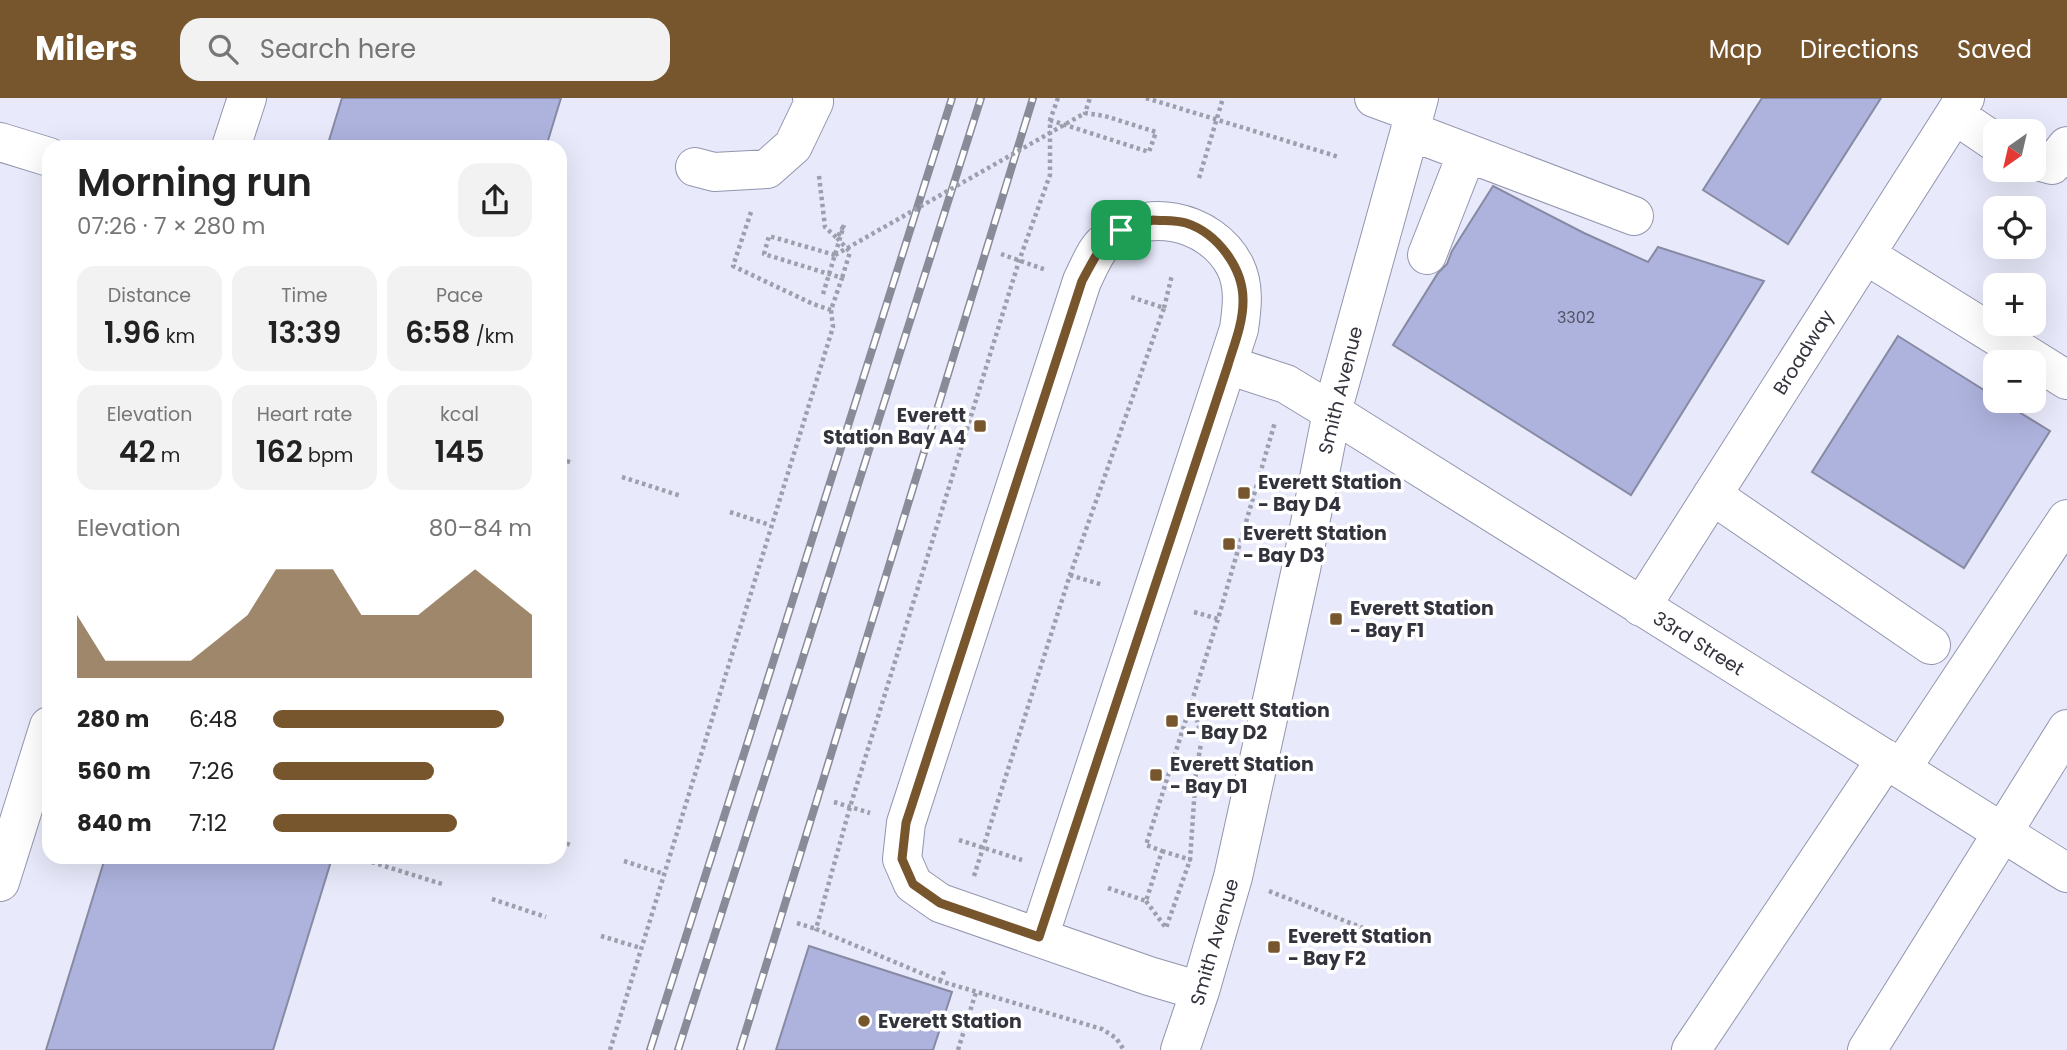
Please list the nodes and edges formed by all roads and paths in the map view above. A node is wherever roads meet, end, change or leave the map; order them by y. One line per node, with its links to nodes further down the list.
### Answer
1 (247, 98): 14 (street)
2 (813, 98): 22 (street)
3 (1058, 98): 11 (path)
4 (1090, 98): 9 (path)
5 (1146, 98): 12 (path)
6 (1223, 98): 12 (path)
7 (1374, 98): 10 (street)
8 (1960, 106): 13 (street); 29 (street, Broadway)
9 (1085, 113): 11 (path); 28 (path, bridge)
10 (1415, 114): 17 (street); 41 (street, Smith Avenue)
11 (1050, 120): 31 (path)
12 (1217, 120): 19 (path); 23 (path)
13 (1983, 130)
14 (233, 140)
15 (0, 142): 18 (street)
16 (2067, 146): 20 (street)
17 (1467, 153): 25 (street); 30 (street)
18 (42, 155)
19 (1339, 157)
20 (2046, 163)
21 (818, 164): 26 (path)
22 (695, 167)
23 (1199, 178)
24 (751, 212): 38 (path)
25 (1634, 216)
26 (838, 238): 28 (path, bridge); 34 (path)
27 (1001, 254): 31 (path)
28 (835, 255): 34 (path); 35 (path, bridge)
29 (1866, 255): 40 (street); 46 (street, Broadway)
30 (1427, 256)
31 (1019, 261): 32 (path); 62 (path)
32 (1047, 270)
33 (1172, 275): 37 (path)
34 (842, 278): 38 (path)
35 (823, 294)
36 (1128, 296): 37 (path)
37 (1164, 308): 51 (path)
38 (831, 310): 50 (path)
39 (1228, 365): 41 (street, 33rd Street); 89 (street); 89 (street)
40 (2067, 380)
41 (1332, 412): 53 (street, 33rd Street); 93 (street, Smith Avenue)
42 (1275, 422): 55 (path)
43 (567, 461): 44 (path)
44 (573, 463)
45 (622, 477): 47 (path)
46 (1712, 495): 53 (street, Broadway); 56 (street)
47 (681, 496)
48 (730, 512): 50 (path)
49 (2067, 519): 60 (street)
50 (770, 526): 76 (path)
51 (1070, 575): 52 (path); 68 (path)
52 (1103, 585)
53 (1641, 607): 60 (street, 33rd Street)
54 (1194, 612): 55 (path)
55 (1218, 619): 57 (path)
56 (1931, 645)
57 (1192, 703): 69 (path); 71 (path)
58 (2067, 729): 64 (street)
59 (42, 748): 77 (street)
60 (1894, 764): 64 (street, 33rd Street); 99 (street)
61 (834, 802): 62 (path)
62 (850, 807): 63 (path); 86 (path)
63 (875, 814)
64 (2003, 832): 75 (street, 33rd Street); 100 (street)
65 (960, 840): 68 (path)
66 (567, 844): 67 (path)
67 (573, 846)
68 (983, 848): 70 (path); 79 (path)
69 (1162, 851): 71 (path); 83 (path)
70 (1022, 860)
71 (1190, 860): 74 (path); 83 (path)
72 (624, 861): 76 (path)
73 (378, 864): 78 (path)
74 (1200, 864)
75 (2067, 873)
76 (664, 874): 90 (path)
77 (1, 877)
78 (442, 884)
79 (972, 884)
80 (1108, 888): 83 (path)
81 (1268, 891): 87 (path)
82 (492, 899): 84 (path)
83 (1146, 901)
84 (546, 917)
85 (797, 923): 86 (path)
86 (816, 929): 92 (path)
87 (1368, 930)
88 (600, 936): 90 (path)
89 (1039, 937): 93 (street)
90 (641, 948): 95 (path)
91 (945, 968): 92 (path)
92 (940, 981): 94 (path)
93 (1200, 991): 98 (street, Smith Avenue)
94 (976, 992): 96 (path); 97 (path)
95 (610, 1050)
96 (958, 1050)
97 (1124, 1050)
98 (1180, 1050)
99 (1691, 1050)
100 (1867, 1050)

